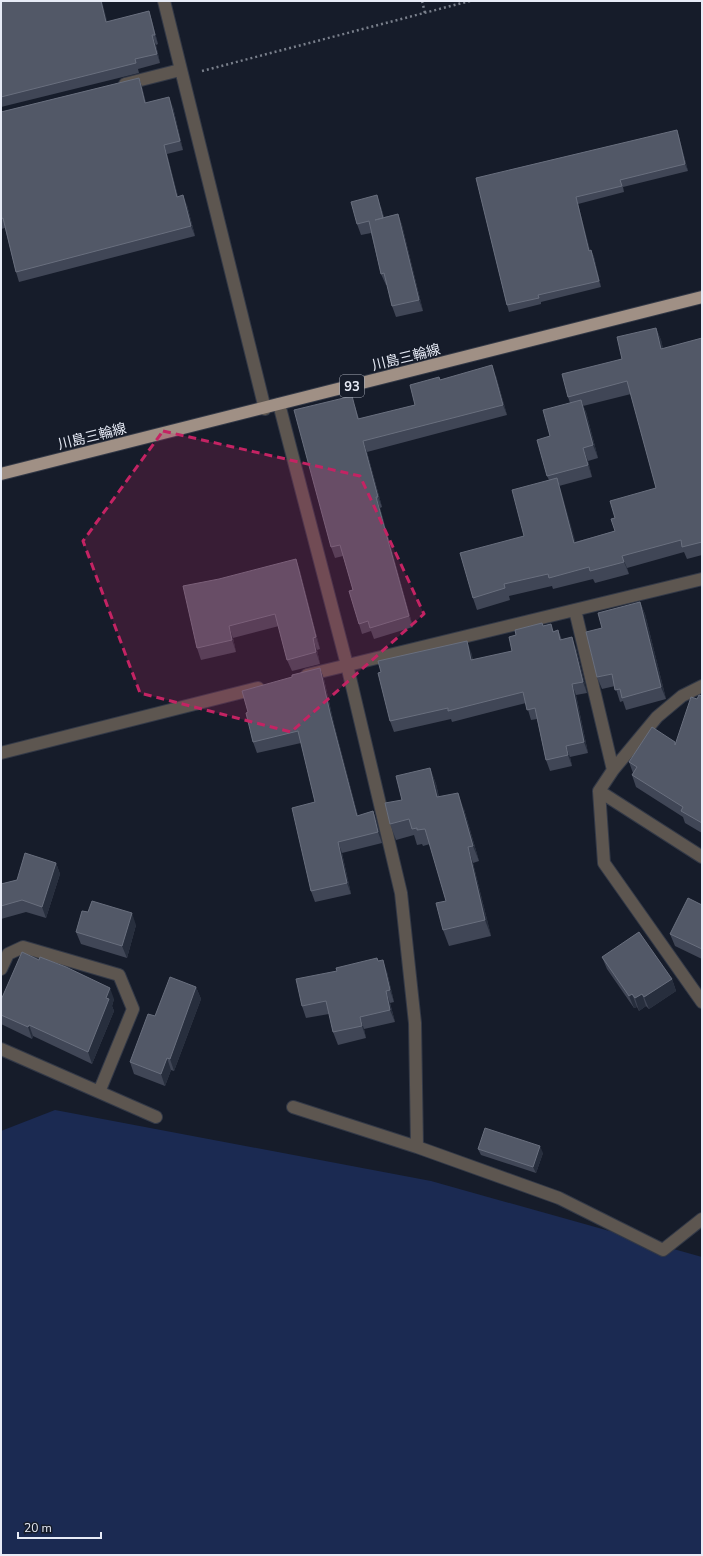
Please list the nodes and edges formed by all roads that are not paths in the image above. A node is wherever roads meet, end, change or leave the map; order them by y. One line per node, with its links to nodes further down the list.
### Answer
1 (164, 1): 2 (street)
2 (181, 73): 3 (street); 6 (street)
3 (113, 87)
4 (702, 297): 5 (main road, 川島三輪線 / 93)
5 (280, 404): 6 (main road, 川島三輪線 / 93); 10 (street)
6 (265, 409): 7 (main road, 川島三輪線 / 93)
7 (1, 474)
8 (702, 579): 9 (street)
9 (575, 610): 10 (street); 15 (street)
10 (347, 665): 11 (street); 24 (street)
11 (293, 679)
12 (270, 684): 14 (street)
13 (702, 686): 15 (street)
14 (1, 753)
15 (613, 770): 16 (street)
16 (599, 791): 17 (street); 19 (street)
17 (702, 857)
18 (1, 969): 21 (street)
19 (702, 1002)
20 (1, 1048): 21 (street)
21 (99, 1092): 23 (street)
22 (293, 1108): 24 (street)
23 (156, 1117)
24 (417, 1147): 25 (street)
25 (702, 1219)

